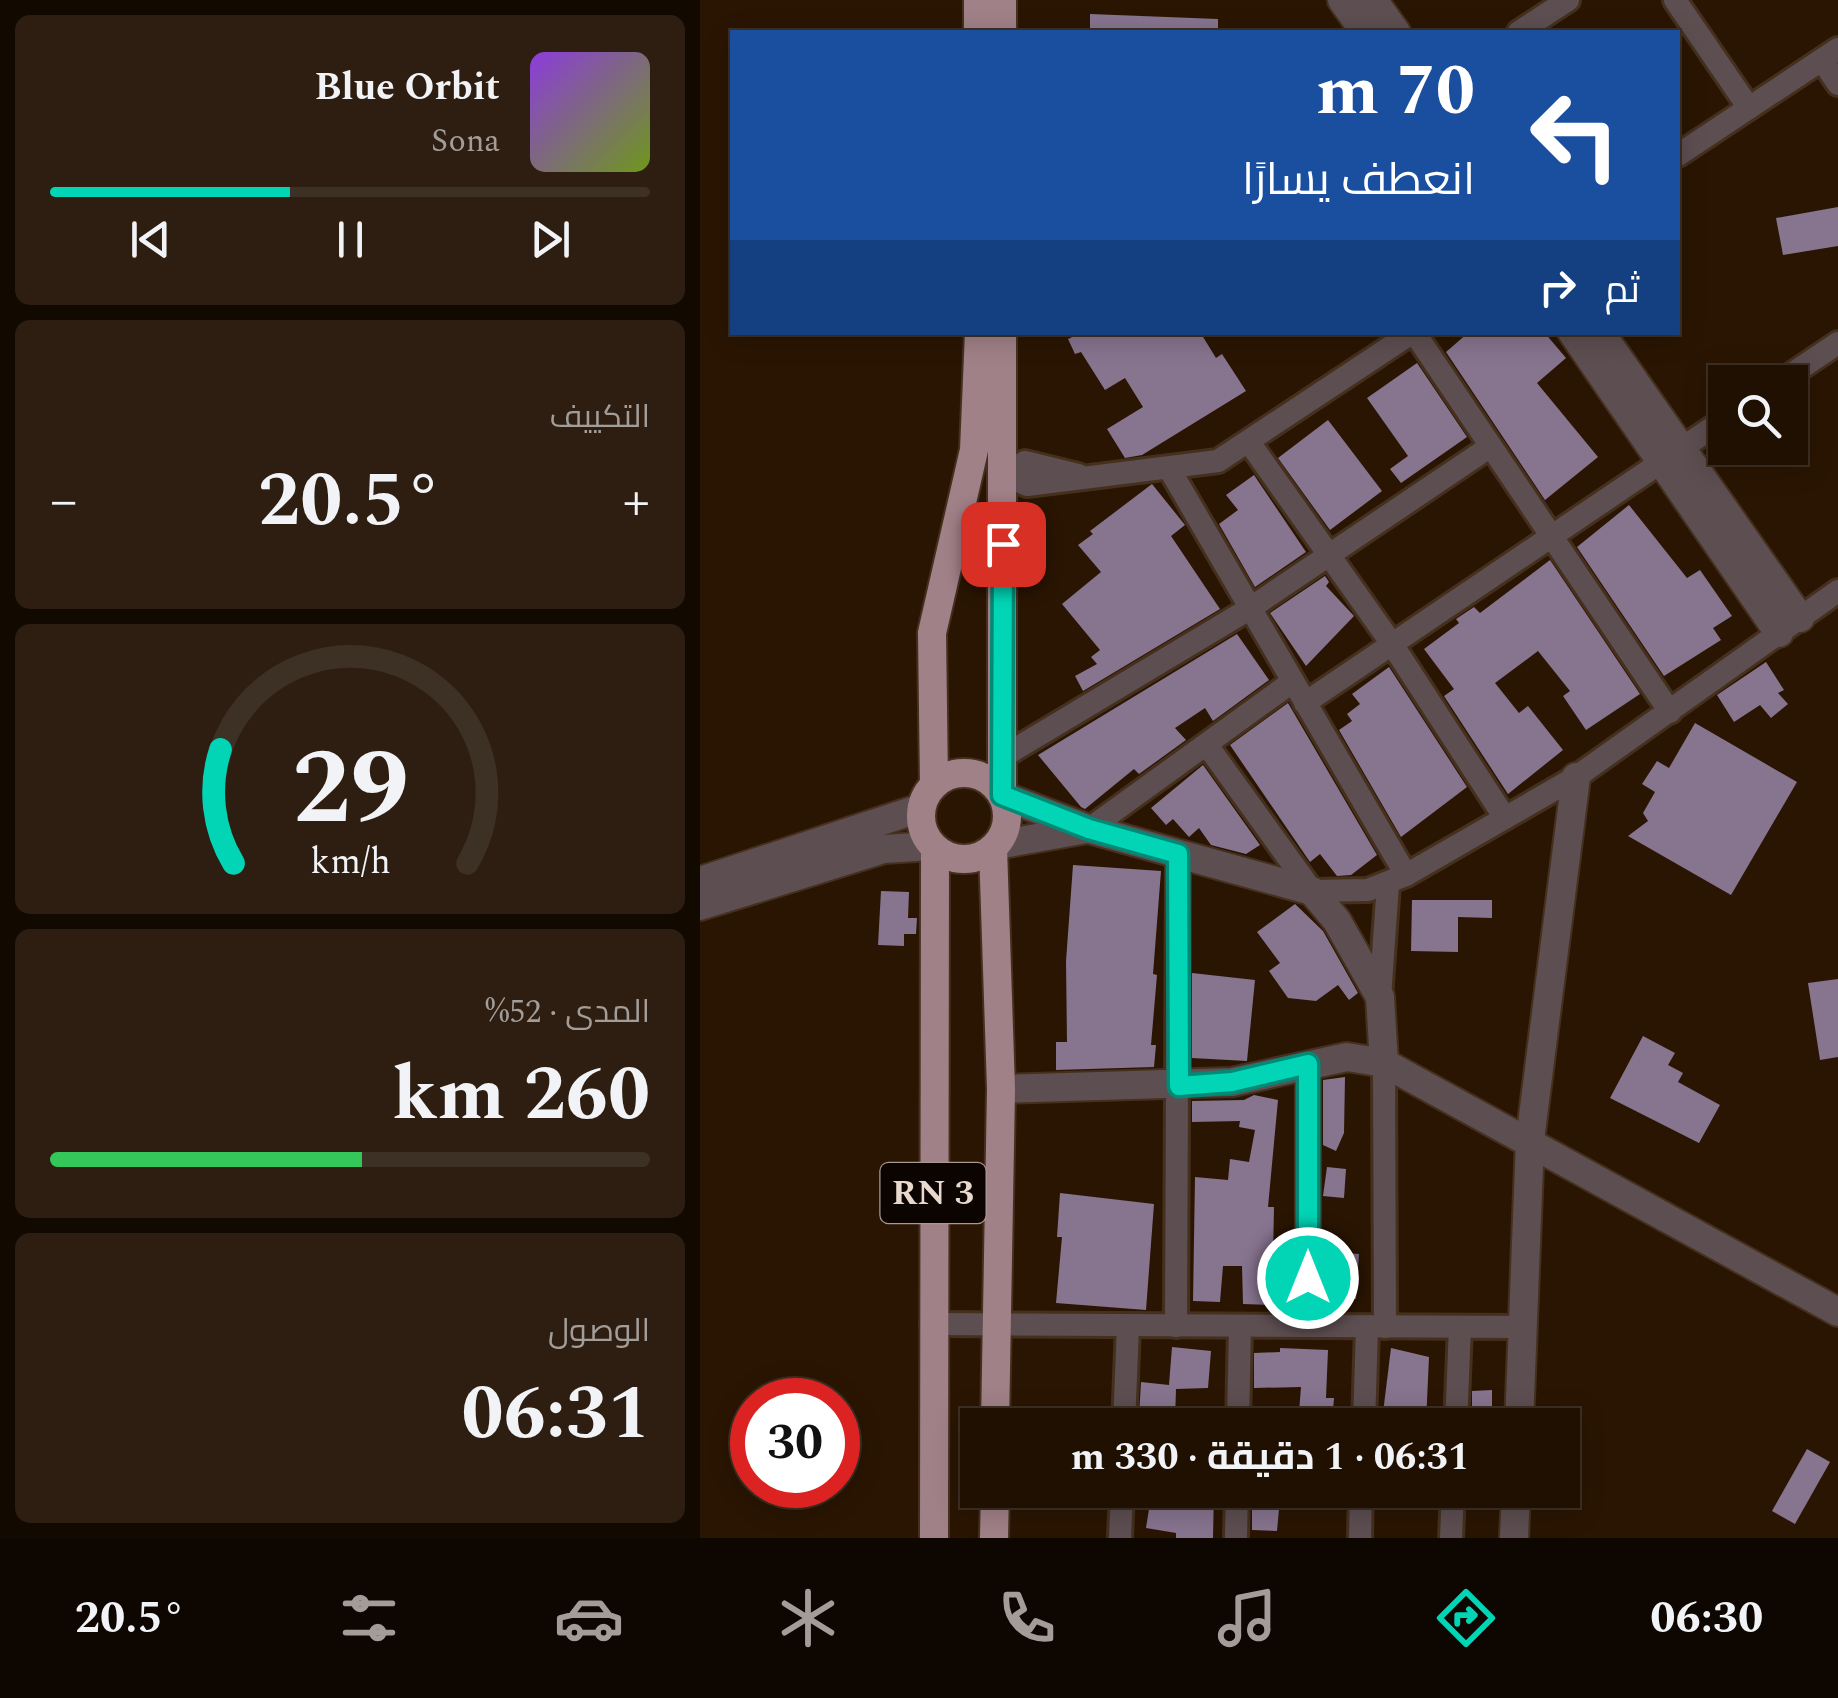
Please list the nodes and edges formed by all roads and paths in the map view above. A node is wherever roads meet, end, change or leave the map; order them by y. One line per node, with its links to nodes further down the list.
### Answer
1 (978, 0): 7 (main road)
2 (1002, 0): 8 (main road)
3 (1342, 0): 9 (street)
4 (1374, 0): 10 (street)
5 (1568, 0): 11 (street)
6 (1675, 0): 14 (street)
7 (978, 30)
8 (1002, 30)
9 (1364, 30)
10 (1395, 30)
11 (1522, 30)
12 (1830, 55): 13 (street); 14 (street)
13 (1838, 84)
14 (1749, 108): 15 (street)
15 (1680, 154)
16 (979, 335): 29 (main road)
17 (1002, 335): 30 (main road)
18 (1408, 335): 25 (street)
19 (1415, 335): 26 (street)
20 (1574, 335): 27 (street)
21 (1602, 335): 27 (street)
22 (1838, 344): 23 (street)
23 (1806, 365)
24 (1708, 431): 27 (street)
25 (1248, 442): 28 (street); 32 (street)
26 (1488, 448): 31 (street); 32 (street)
27 (1671, 456): 31 (street); 35 (street)
28 (1170, 470): 30 (street); 34 (street)
29 (970, 474): 30 (main road); 44 (main road)
30 (1003, 474): 41 (main road)
31 (1549, 538): 36 (street); 39 (street)
32 (1330, 556): 34 (street); 36 (street)
33 (1835, 601): 35 (street)
34 (1249, 609): 37 (street); 41 (street)
35 (1790, 625): 39 (street)
36 (1392, 644): 38 (street); 45 (street)
37 (1292, 682): 38 (street); 40 (street)
38 (1305, 703): 50 (street)
39 (1670, 712): 42 (street)
40 (1206, 744): 46 (street); 52 (street)
41 (1002, 756): 43 (main road)
42 (1576, 778): 45 (street); 59 (street)
43 (1002, 795): 44 (main road); 46 (street); 48 (main road)
44 (927, 796): 47 (main road); 51 (street)
45 (1505, 818): 50 (street)
46 (1089, 829): 48 (street); 49 (street)
47 (934, 847): 48 (main road); 53 (street); 63 (main road, RN 3)
48 (995, 847): 58 (main road, RN 3)
49 (1178, 854): 52 (street); 57 (street)
50 (1397, 880): 52 (street); 54 (street)
51 (700, 881)
52 (1312, 891): 54 (street)
53 (700, 906)
54 (1380, 997): 55 (street)
55 (1384, 1063): 56 (street); 59 (street); 67 (street)
56 (1308, 1064): 57 (street); 60 (street)
57 (1179, 1086): 58 (street); 65 (street)
58 (1000, 1089): 62 (main road, RN 3)
59 (1530, 1140): 61 (street); 69 (street)
60 (1308, 1278)
61 (1838, 1312)
62 (997, 1323): 63 (street); 64 (street); 70 (main road, RN 3)
63 (932, 1324): 82 (main road, RN 3)
64 (1128, 1326): 65 (street); 71 (street)
65 (1176, 1326): 66 (street)
66 (1240, 1326): 67 (street); 72 (street)
67 (1376, 1327): 68 (street); 73 (street)
68 (1460, 1327): 69 (street); 74 (street)
69 (1523, 1328): 75 (street)
70 (996, 1408)
71 (1125, 1408)
72 (1238, 1408)
73 (1366, 1408)
74 (1457, 1408)
75 (1519, 1408)
76 (994, 1508): 83 (main road)
77 (1121, 1508): 84 (street)
78 (1237, 1508): 85 (street)
79 (1361, 1508): 86 (street)
80 (1453, 1508): 87 (street)
81 (1515, 1508): 88 (street)
82 (934, 1538)
83 (994, 1538)
84 (1120, 1538)
85 (1236, 1538)
86 (1360, 1538)
87 (1452, 1538)
88 (1514, 1538)

